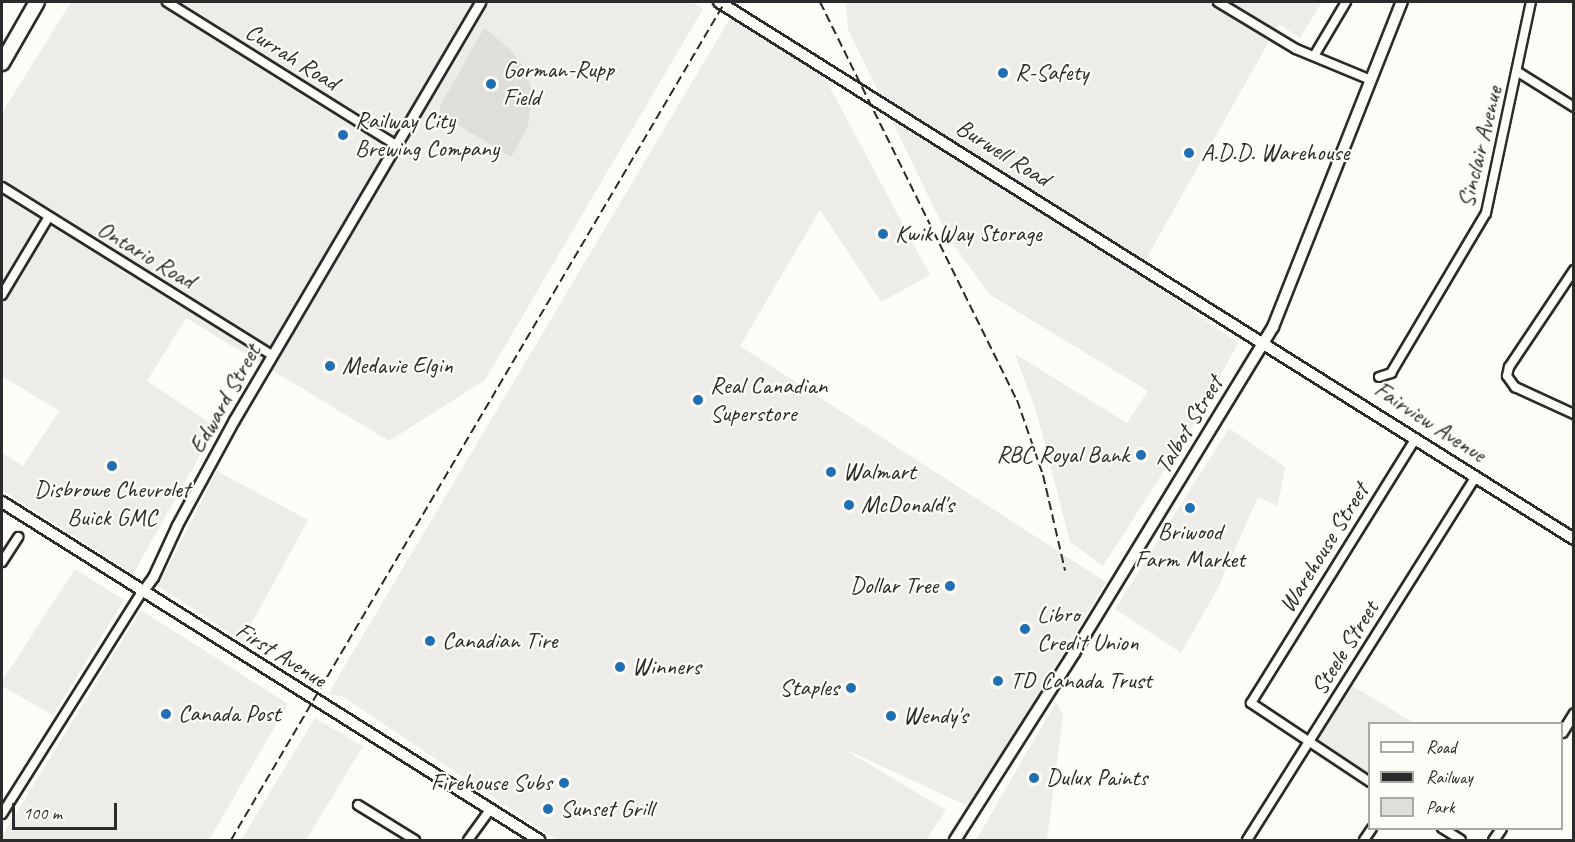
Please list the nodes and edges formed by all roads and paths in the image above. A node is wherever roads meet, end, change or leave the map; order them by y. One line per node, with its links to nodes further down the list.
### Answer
1 (35, 2): 9 (highway); 11 (highway)
2 (167, 2): 15 (street, Currah Road)
3 (480, 2): 15 (street, Edward Street)
4 (719, 2): 20 (main road, Burwell Road)
5 (1218, 2): 10 (street)
6 (1346, 2): 10 (street)
7 (1402, 2): 13 (main road, Talbot Street)
8 (1531, 2): 12 (street, Sinclair Avenue)
9 (2, 52)
10 (1314, 56): 13 (street)
11 (2, 63)
12 (1518, 72): 14 (street); 22 (street, Sinclair Avenue)
13 (1371, 80): 20 (main road, Talbot Street)
14 (1574, 107)
15 (396, 145): 21 (street, Edward Street)
16 (2, 187): 17 (street, Ontario Road)
17 (48, 218): 19 (street); 21 (street, Ontario Road)
18 (1574, 270): 23 (street)
19 (2, 296)
20 (1264, 342): 24 (main road, Fairview Avenue); 42 (main road, Talbot Street)
21 (272, 355): 30 (street, Edward Street)
22 (1379, 377)
23 (1574, 414)
24 (1416, 438): 25 (main road, Fairview Avenue); 33 (street, Warehouse Street)
25 (1476, 477): 28 (main road, Fairview Avenue); 33 (street, Steele Street)
26 (2, 502): 30 (main road, First Avenue)
27 (18, 537): 29 (street)
28 (1574, 539)
29 (2, 562)
30 (142, 592): 36 (main road, First Avenue); 37 (street, Edward Street)
31 (1574, 713): 32 (street)
32 (1563, 730)
33 (1308, 743): 34 (street); 43 (street, Steele Street)
34 (1368, 781)
35 (358, 804): 39 (street)
36 (489, 810): 40 (street); 41 (main road, First Avenue)
37 (2, 814)
38 (1446, 830): 44 (street)
39 (415, 840)
40 (468, 840)
41 (539, 840)
42 (955, 840)
43 (1247, 840)
44 (1461, 840)

